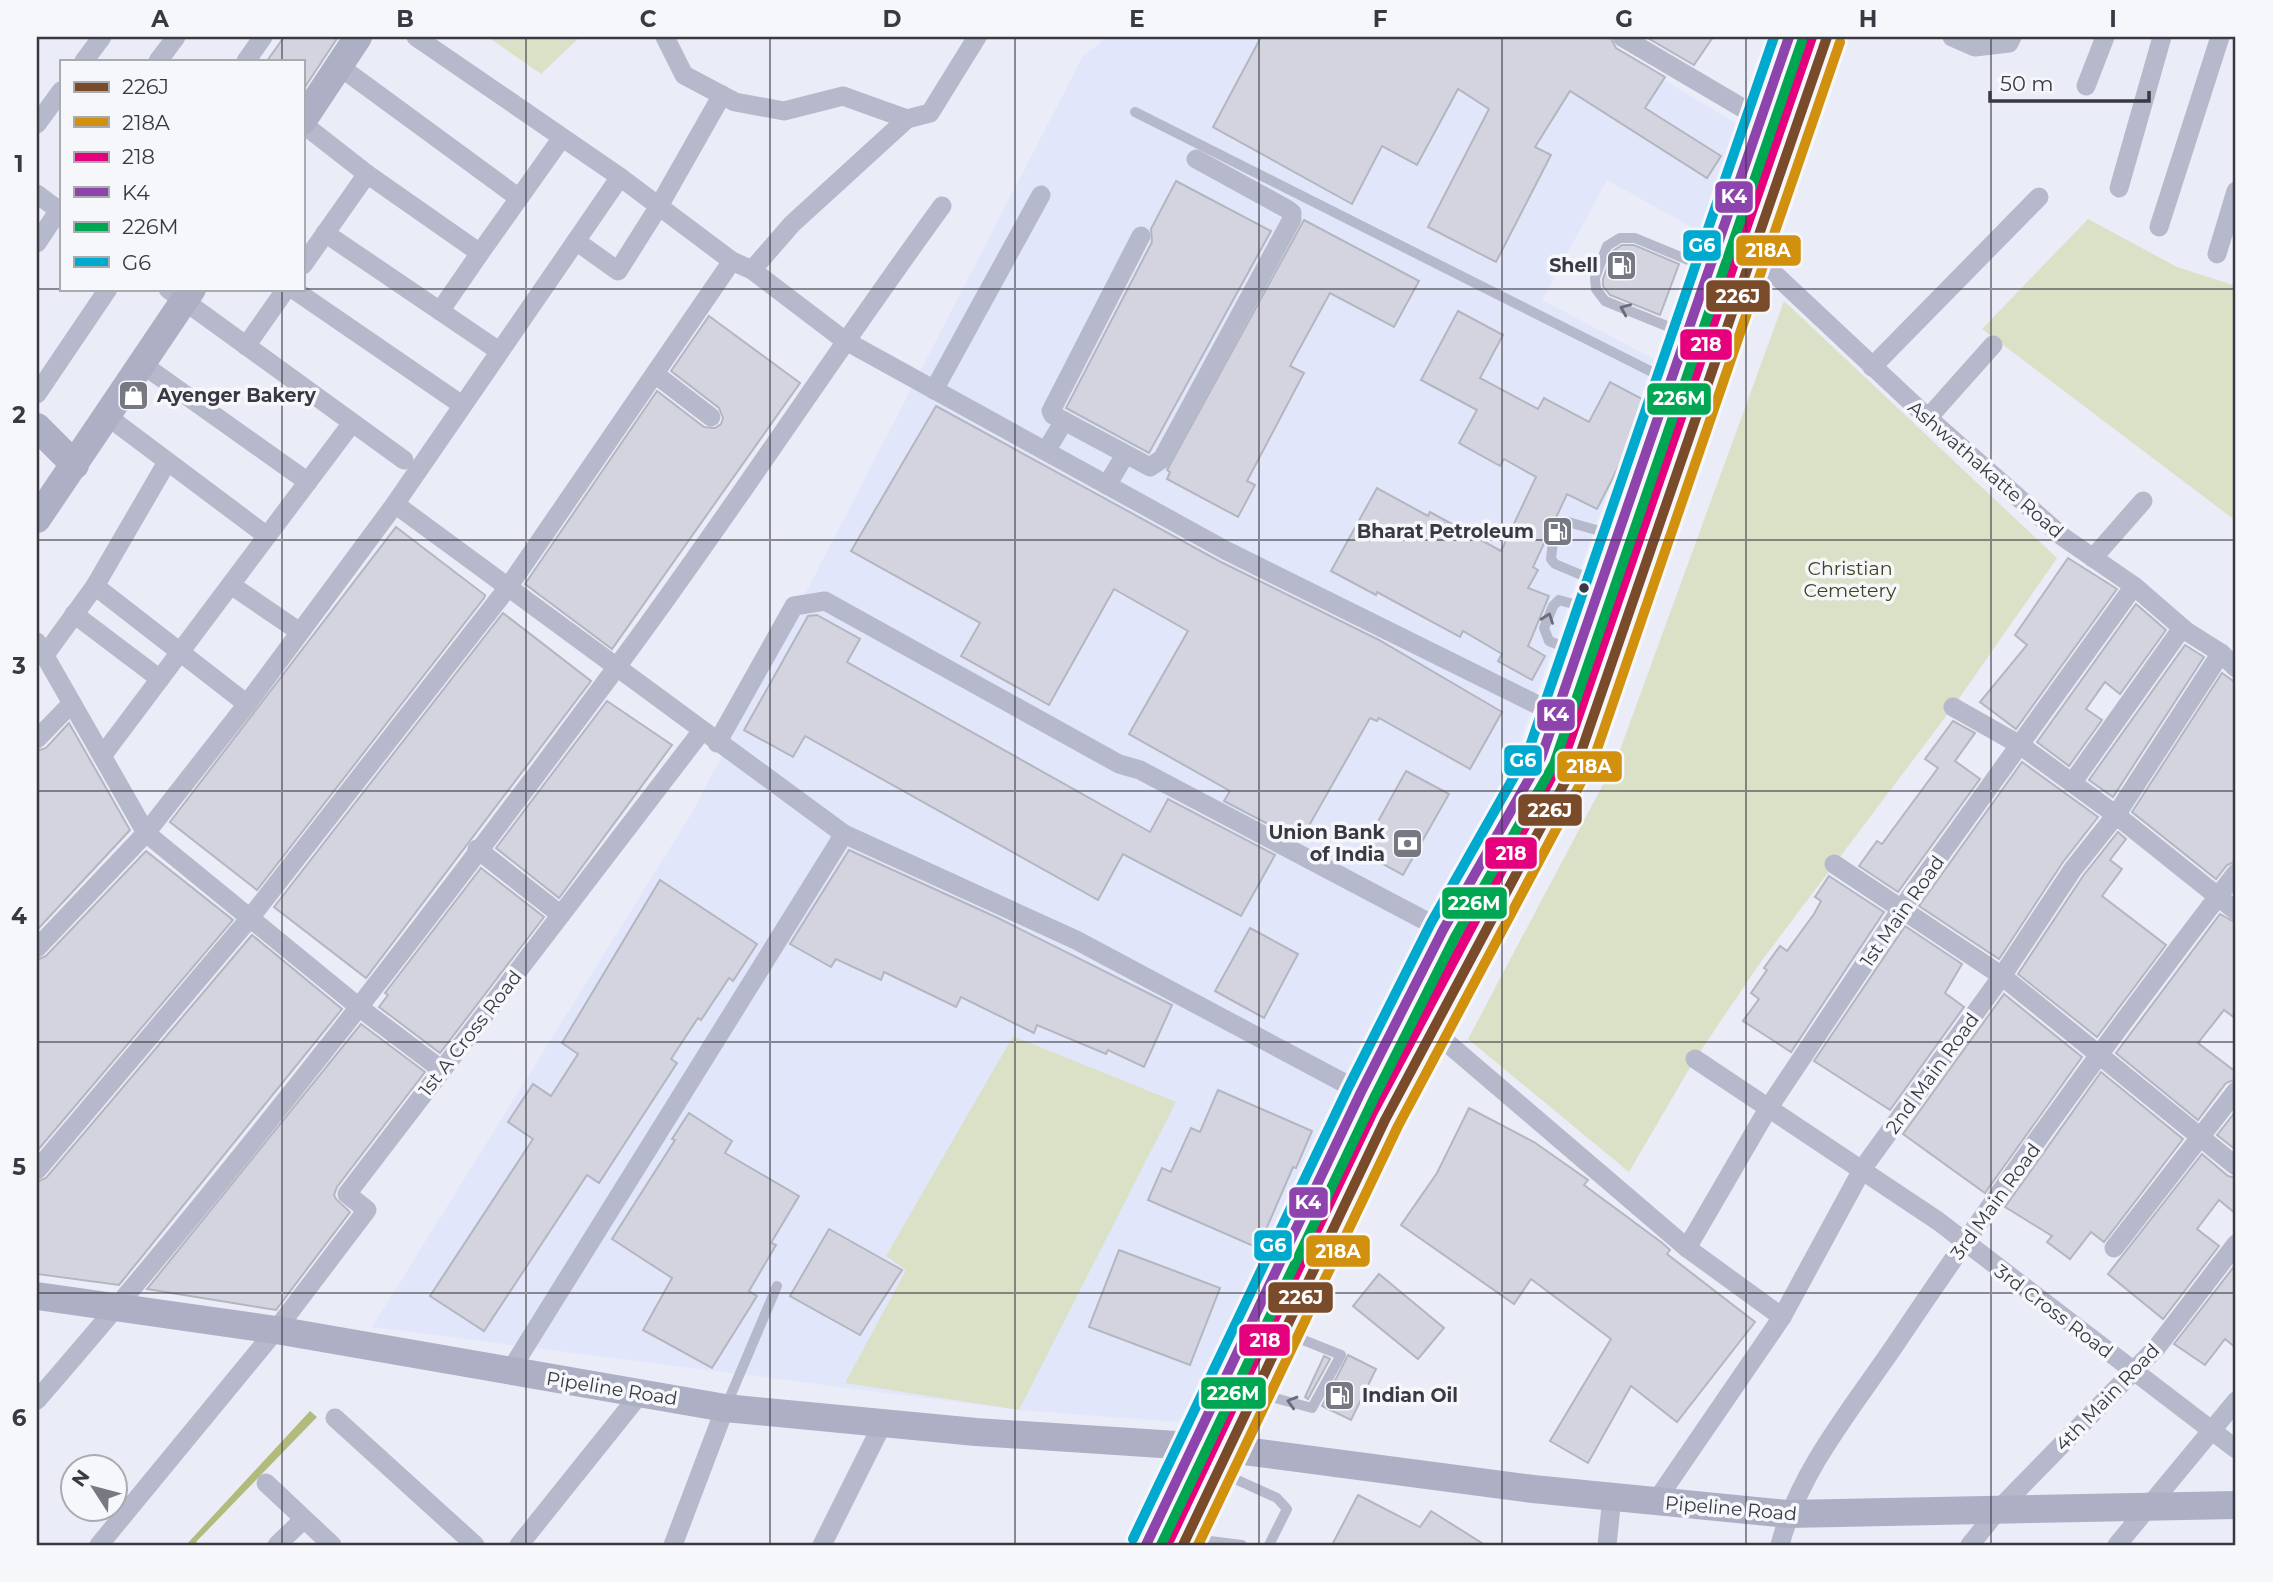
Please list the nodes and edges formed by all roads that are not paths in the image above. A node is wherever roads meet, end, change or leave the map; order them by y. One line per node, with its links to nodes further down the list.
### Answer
1 (102, 37): 15 (street)
2 (263, 37): 16 (street)
3 (358, 37): 17 (street)
4 (416, 37): 27 (street)
5 (665, 37): 20 (street)
6 (977, 37): 23 (street)
7 (1622, 37): 25 (street)
8 (1789, 37): 25 (highway)
9 (1827, 37): 49 (highway)
10 (1952, 37): 11 (street)
11 (2012, 37)
12 (2105, 37): 18 (street)
13 (2162, 37): 31 (street)
14 (2220, 37): 40 (street)
15 (85, 60)
16 (247, 60)
17 (339, 66): 24 (street); 36 (street)
18 (2086, 86)
19 (60, 93): 22 (street)
20 (722, 94): 23 (street); 38 (street)
21 (1135, 112): 64 (lane)
22 (49, 118)
23 (906, 119): 50 (street)
24 (304, 120)
25 (1763, 120): 49 (highway)
26 (304, 123): 29 (street)
27 (561, 139): 30 (street); 36 (street)
28 (1196, 159): 75 (street)
29 (367, 174): 41 (street); 45 (street)
30 (620, 177): 38 (street); 43 (street)
31 (2119, 188)
32 (2236, 191): 46 (street)
33 (37, 194): 39 (street)
34 (1041, 195): 65 (street)
35 (2039, 197): 62 (street)
36 (519, 198): 45 (street)
37 (942, 205): 57 (street)
38 (659, 206): 43 (street); 47 (street)
39 (60, 211): 44 (street)
40 (2159, 228)
41 (325, 233): 48 (street); 55 (street)
42 (1141, 236): 71 (street)
43 (576, 241): 60 (street)
44 (37, 243)
45 (480, 253): 55 (street)
46 (2217, 254)
47 (732, 261): 50 (street); 63 (street)
48 (304, 264)
49 (1734, 268): 56 (highway); 56 (lane, one-way to 49); 62 (street, Ashwathakatte Road); 125 (highway)
50 (752, 270): 57 (street)
51 (107, 290): 66 (street)
52 (285, 290): 59 (street)
53 (294, 290): 67 (street)
54 (181, 293): 59 (street); 61 (street)
55 (440, 310): 60 (street)
56 (1688, 335): 64 (highway)
57 (844, 340): 65 (street); 98 (street)
58 (1993, 345): 70 (street)
59 (246, 346): 72 (street)
60 (499, 351): 67 (street)
61 (142, 364): 68 (street); 79 (street)
62 (1872, 367): 70 (street, Ashwathakatte Road)
63 (655, 373): 69 (street); 89 (street)
64 (1672, 381): 84 (highway)
65 (934, 390): 74 (street)
66 (37, 394)
67 (462, 405): 82 (street)
68 (107, 416): 77 (street); 78 (street)
69 (711, 417)
70 (1928, 418): 86 (street, Ashwathakatte Road)
71 (1064, 421): 74 (street); 75 (street)
72 (352, 423): 76 (street); 79 (street)
73 (37, 427): 78 (street)
74 (1046, 451): 80 (street)
75 (1125, 454): 80 (street)
76 (404, 460)
77 (167, 462): 85 (street); 88 (street)
78 (75, 465): 83 (street)
79 (308, 482): 85 (street)
80 (1107, 485): 104 (street)
81 (2143, 501): 86 (street)
82 (395, 504): 89 (street); 94 (street)
83 (37, 519)
84 (1618, 536): 91 (highway); 91 (lane)
85 (267, 537): 87 (street)
86 (2093, 558): 90 (street, Ashwathakatte Road)
87 (231, 585): 94 (street); 96 (street)
88 (95, 586): 92 (street); 96 (street)
89 (509, 586): 98 (street); 120 (street)
90 (2134, 586): 93 (street, Ashwathakatte Road); 107 (street, 1st Main Road)
91 (1597, 596): 104 (highway, one-way to 91)
92 (74, 614): 95 (street); 100 (street)
93 (2182, 628): 97 (street, Ashwathakatte Road); 109 (street)
94 (300, 632): 102 (street)
95 (41, 649): 101 (street)
96 (181, 652): 100 (street); 102 (street)
97 (2221, 653): 99 (street, Ashwathakatte Road); 110 (street, 2nd Main Road)
98 (617, 666): 105 (street); 113 (street)
99 (2236, 668)
100 (160, 679): 108 (street)
101 (72, 703): 106 (street); 108 (street)
102 (247, 704): 111 (street)
103 (1953, 707): 107 (street)
104 (1556, 714): 121 (highway)
105 (709, 738): 112 (street); 119 (street, 1st A Cross Road); 121 (street, 1st A Cross Road)
106 (37, 739)
107 (2020, 745): 109 (street); 117 (street, 1st Main Road)
108 (102, 756): 111 (street)
109 (2072, 783): 110 (street)
110 (2116, 815): 116 (street); 123 (street, 2nd Main Road)
111 (146, 833): 120 (street); 122 (street)
112 (844, 834): 130 (street); 146 (street)
113 (477, 849): 119 (street); 124 (street)
114 (1834, 864): 117 (street)
115 (2236, 873): 116 (street, 3rd Main Road)
116 (2217, 898): 118 (street); 126 (street, 3rd Main Road)
117 (1902, 908): 123 (street); 131 (street, 1st Main Road)
118 (2236, 911)
119 (561, 915): 128 (street, 1st A Cross Road)
120 (250, 919): 124 (street); 135 (street)
121 (1443, 930): 130 (highway)
122 (37, 948)
123 (2002, 976): 126 (street); 134 (street, 2nd Main Road)
124 (360, 1008): 128 (street); 142 (street)
125 (1431, 1029): 138 (street); 145 (highway)
126 (2101, 1055): 132 (street); 136 (street, 3rd Main Road)
127 (1695, 1059): 131 (street, 3rd Cross Road)
128 (442, 1070): 144 (street, 1st A Cross Road)
129 (2236, 1091): 132 (street)
130 (1361, 1092): 156 (highway)
131 (1769, 1107): 134 (street, 3rd Cross Road); 138 (street, 1st Main Road)
132 (2201, 1138): 133 (street); 139 (street)
133 (2236, 1166)
134 (1863, 1168): 136 (street, 3rd Cross Road); 143 (street, 2nd Main Road)
135 (37, 1170)
136 (1963, 1243): 147 (street, 3rd Cross Road); 165 (street, 3rd Main Road)
137 (2236, 1244): 147 (street, 4th Main Road)
138 (1687, 1248): 143 (street)
139 (2114, 1248)
140 (777, 1286): 152 (lane)
141 (37, 1296): 142 (street, Pipeline Road)
142 (117, 1308): 144 (street, Pipeline Road); 150 (street)
143 (1782, 1317): 161 (street, 2nd Main Road)
144 (276, 1330): 146 (street, Pipeline Road); 168 (street)
145 (1284, 1332): 148 (highway); 148 (lane, one-way to 148)
146 (510, 1371): 149 (street, Pipeline Road)
147 (2133, 1371): 155 (street, 3rd Cross Road); 164 (street, 4th Main Road)
148 (1256, 1392): 158 (highway)
149 (640, 1394): 152 (street, Pipeline Road); 172 (street)
150 (37, 1400)
151 (2236, 1401): 155 (street)
152 (725, 1408): 154 (street, Pipeline Road); 173 (street)
153 (335, 1419): 171 (street)
154 (883, 1423): 156 (street, Pipeline Road); 174 (street)
155 (2212, 1430): 157 (street, 3rd Cross Road); 163 (street)
156 (1192, 1446): 175 (highway)
157 (2236, 1449)
158 (1224, 1460): 160 (street, Pipeline Road); 167 (highway); 177 (lane)
159 (266, 1483): 166 (street)
160 (1612, 1497): 161 (street, Pipeline Road); 178 (street)
161 (1656, 1501): 165 (street, Pipeline Road)
162 (2236, 1505): 163 (street, Pipeline Road)
163 (2148, 1507): 164 (street, Pipeline Road); 181 (street)
164 (1998, 1510): 165 (street, Pipeline Road); 180 (street, 4th Main Road)
165 (1788, 1514): 179 (street, 3rd Main Road)
166 (304, 1519): 169 (street); 170 (street)
167 (1184, 1542): 176 (lane)
168 (99, 1545)
169 (277, 1545)
170 (332, 1545)
171 (475, 1545)
172 (519, 1545)
173 (673, 1545)
174 (822, 1545)
175 (1146, 1545)
176 (1242, 1545)
177 (1269, 1545)
178 (1607, 1545)
179 (1780, 1545)
180 (1970, 1545)
181 (2117, 1545)

